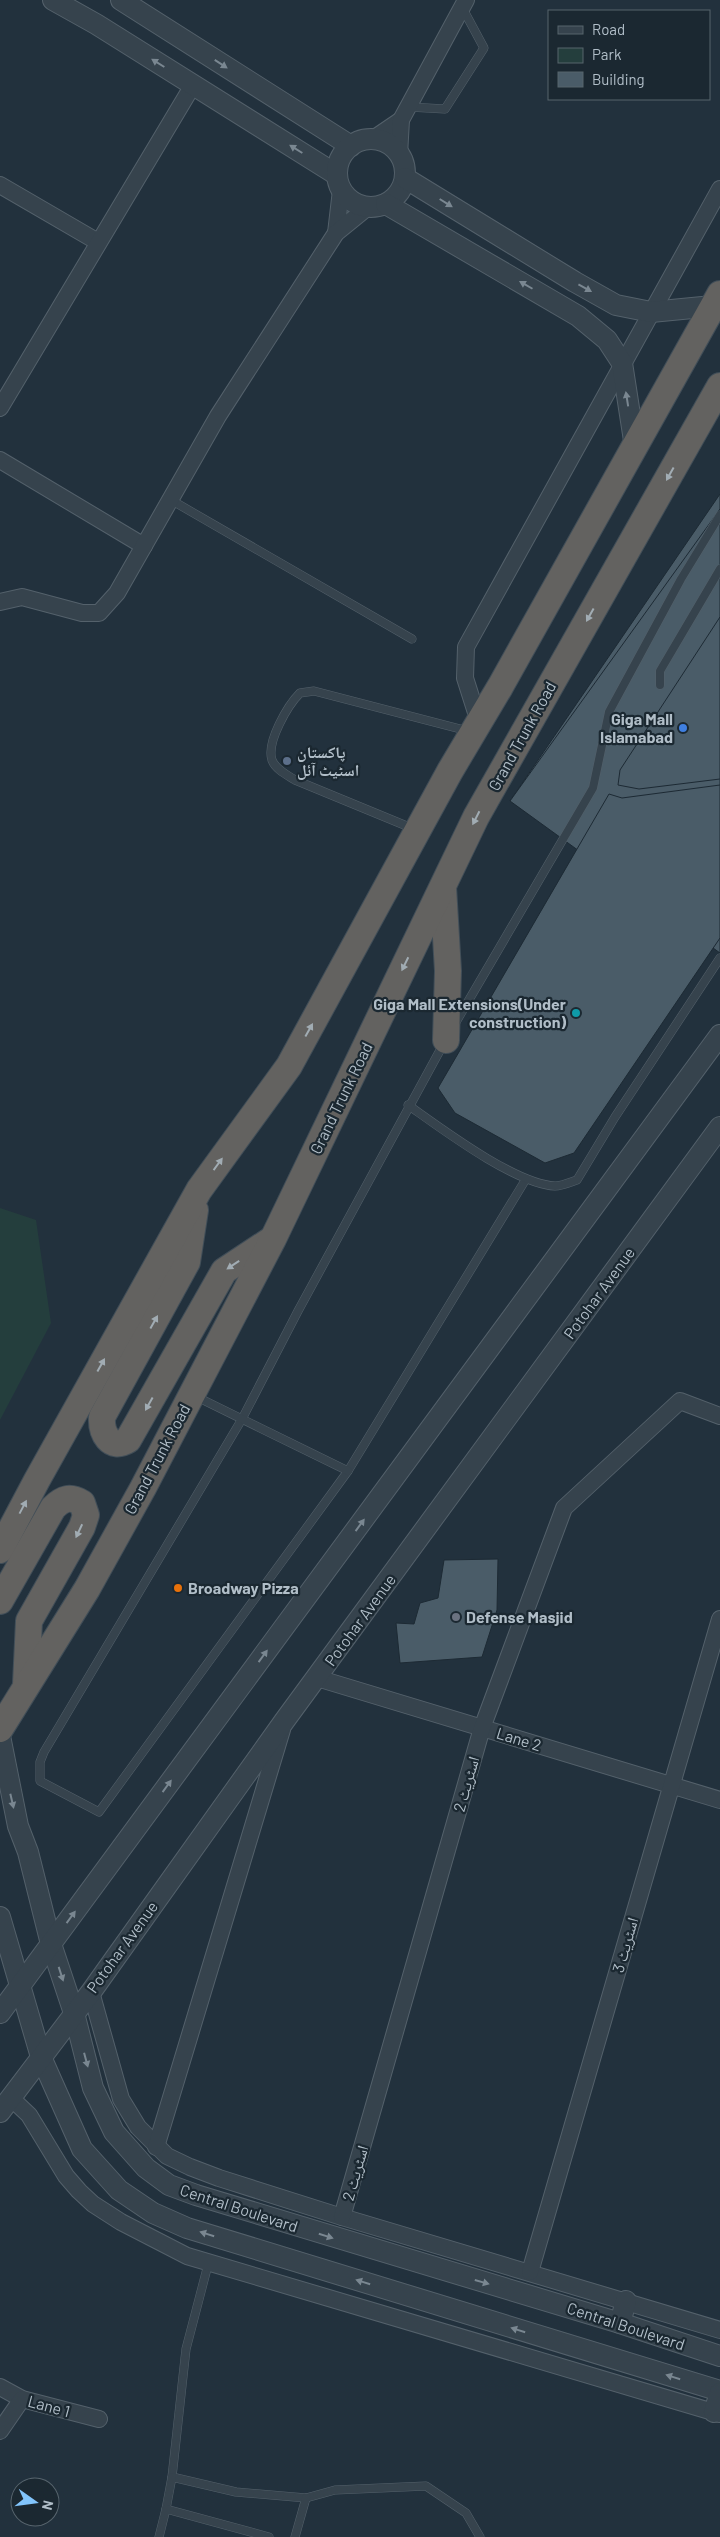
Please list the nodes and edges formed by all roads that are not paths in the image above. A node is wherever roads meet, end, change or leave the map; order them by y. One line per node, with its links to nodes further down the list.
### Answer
1 (53, 0): 4 (street, one-way to 1)
2 (121, 0): 7 (street, one-way to 7)
3 (464, 4): 5 (street); 5 (lane)
4 (193, 85): 10 (street, one-way to 4); 15 (street)
5 (404, 114): 6 (street); 8 (street)
6 (373, 139): 7 (street); 8 (street)
7 (350, 146): 10 (street)
8 (399, 155): 9 (street)
9 (405, 178): 13 (street); 17 (street, one-way to 17)
10 (339, 182): 13 (street); 14 (street)
11 (0, 185): 15 (street)
12 (720, 189): 17 (street)
13 (377, 205): 14 (street); 18 (street, one-way to 13)
14 (336, 233): 25 (street)
15 (98, 242): 20 (street)
16 (717, 300): 17 (street); 23 (highway)
17 (650, 312): 18 (street)
18 (622, 363): 23 (street, one-way to 18); 32 (street)
19 (720, 386): 22 (highway, Grand Trunk Road)
20 (0, 408)
21 (720, 421): 22 (highway)
22 (686, 445): 34 (highway, Grand Trunk Road, one-way to 34)
23 (635, 447): 32 (highway)
24 (0, 460): 27 (street)
25 (170, 500): 27 (street); 30 (lane)
26 (720, 515): 37 (lane)
27 (144, 546): 29 (street)
28 (720, 569): 31 (lane)
29 (0, 602)
30 (412, 639)
31 (660, 685)
32 (476, 728): 33 (highway); 33 (lane)
33 (418, 830): 41 (highway, one-way to 33)
34 (443, 886): 37 (highway); 42 (highway, Grand Trunk Road, one-way to 42)
35 (720, 958): 40 (lane)
36 (720, 1035): 59 (street, one-way to 36)
37 (446, 1040): 38 (lane)
38 (408, 1105): 40 (lane); 45 (lane)
39 (720, 1127): 50 (street, Potohar Avenue)
40 (526, 1179): 46 (lane)
41 (199, 1190): 42 (highway, one-way to 41); 47 (highway, one-way to 41)
42 (273, 1238): 43 (highway, Grand Trunk Road)
43 (191, 1394): 45 (lane); 51 (highway, Grand Trunk Road)
44 (720, 1416): 53 (street, اسٹریٹ 2)
45 (242, 1419): 46 (lane); 46 (lane)
46 (348, 1471)
47 (0, 1550)
48 (0, 1601): 51 (highway, one-way to 51)
49 (720, 1619): 56 (street, اسٹریٹ 3)
50 (317, 1678): 52 (street, Potohar Avenue); 53 (street, Lane 2)
51 (26, 1686): 54 (highway, Grand Trunk Road)
52 (285, 1720): 61 (street, Potohar Avenue); 66 (street)
53 (482, 1728): 56 (street, Lane 2); 67 (street, اسٹریٹ 2)
54 (0, 1729)
55 (0, 1736): 59 (street, Central Boulevard, one-way to 59)
56 (671, 1786): 57 (street, Lane 2); 69 (street, اسٹریٹ 3)
57 (720, 1800)
58 (0, 1917): 60 (street, Central Boulevard)
59 (51, 1944): 60 (street); 62 (street, Central Boulevard, one-way to 62)
60 (21, 1984): 63 (street); 64 (street, Central Boulevard)
61 (90, 1992): 62 (street, Potohar Avenue); 66 (street)
62 (74, 2012): 64 (street, Potohar Avenue); 71 (street, Central Boulevard, one-way to 71)
63 (0, 2013)
64 (41, 2057): 65 (street, Potohar Avenue); 75 (street, Central Boulevard, one-way to 64)
65 (5, 2105): 68 (street)
66 (156, 2147): 67 (street)
67 (342, 2217): 69 (street)
68 (209, 2262): 77 (street); 80 (lane)
69 (530, 2272): 70 (street)
70 (626, 2301): 71 (street); 72 (street)
71 (620, 2323): 73 (street, Central Boulevard)
72 (720, 2330)
73 (720, 2356)
74 (0, 2387): 76 (street, Lane 1)
75 (720, 2392): 77 (street)
76 (22, 2399): 78 (street, Lane 1); 79 (street)
77 (717, 2413)
78 (99, 2419)
79 (0, 2431)
80 (172, 2478): 81 (lane); 82 (lane)
81 (306, 2498): 85 (lane); 86 (lane)
82 (166, 2509): 83 (lane); 84 (lane)
83 (158, 2537)
84 (269, 2537)
85 (295, 2537)
86 (480, 2537)

